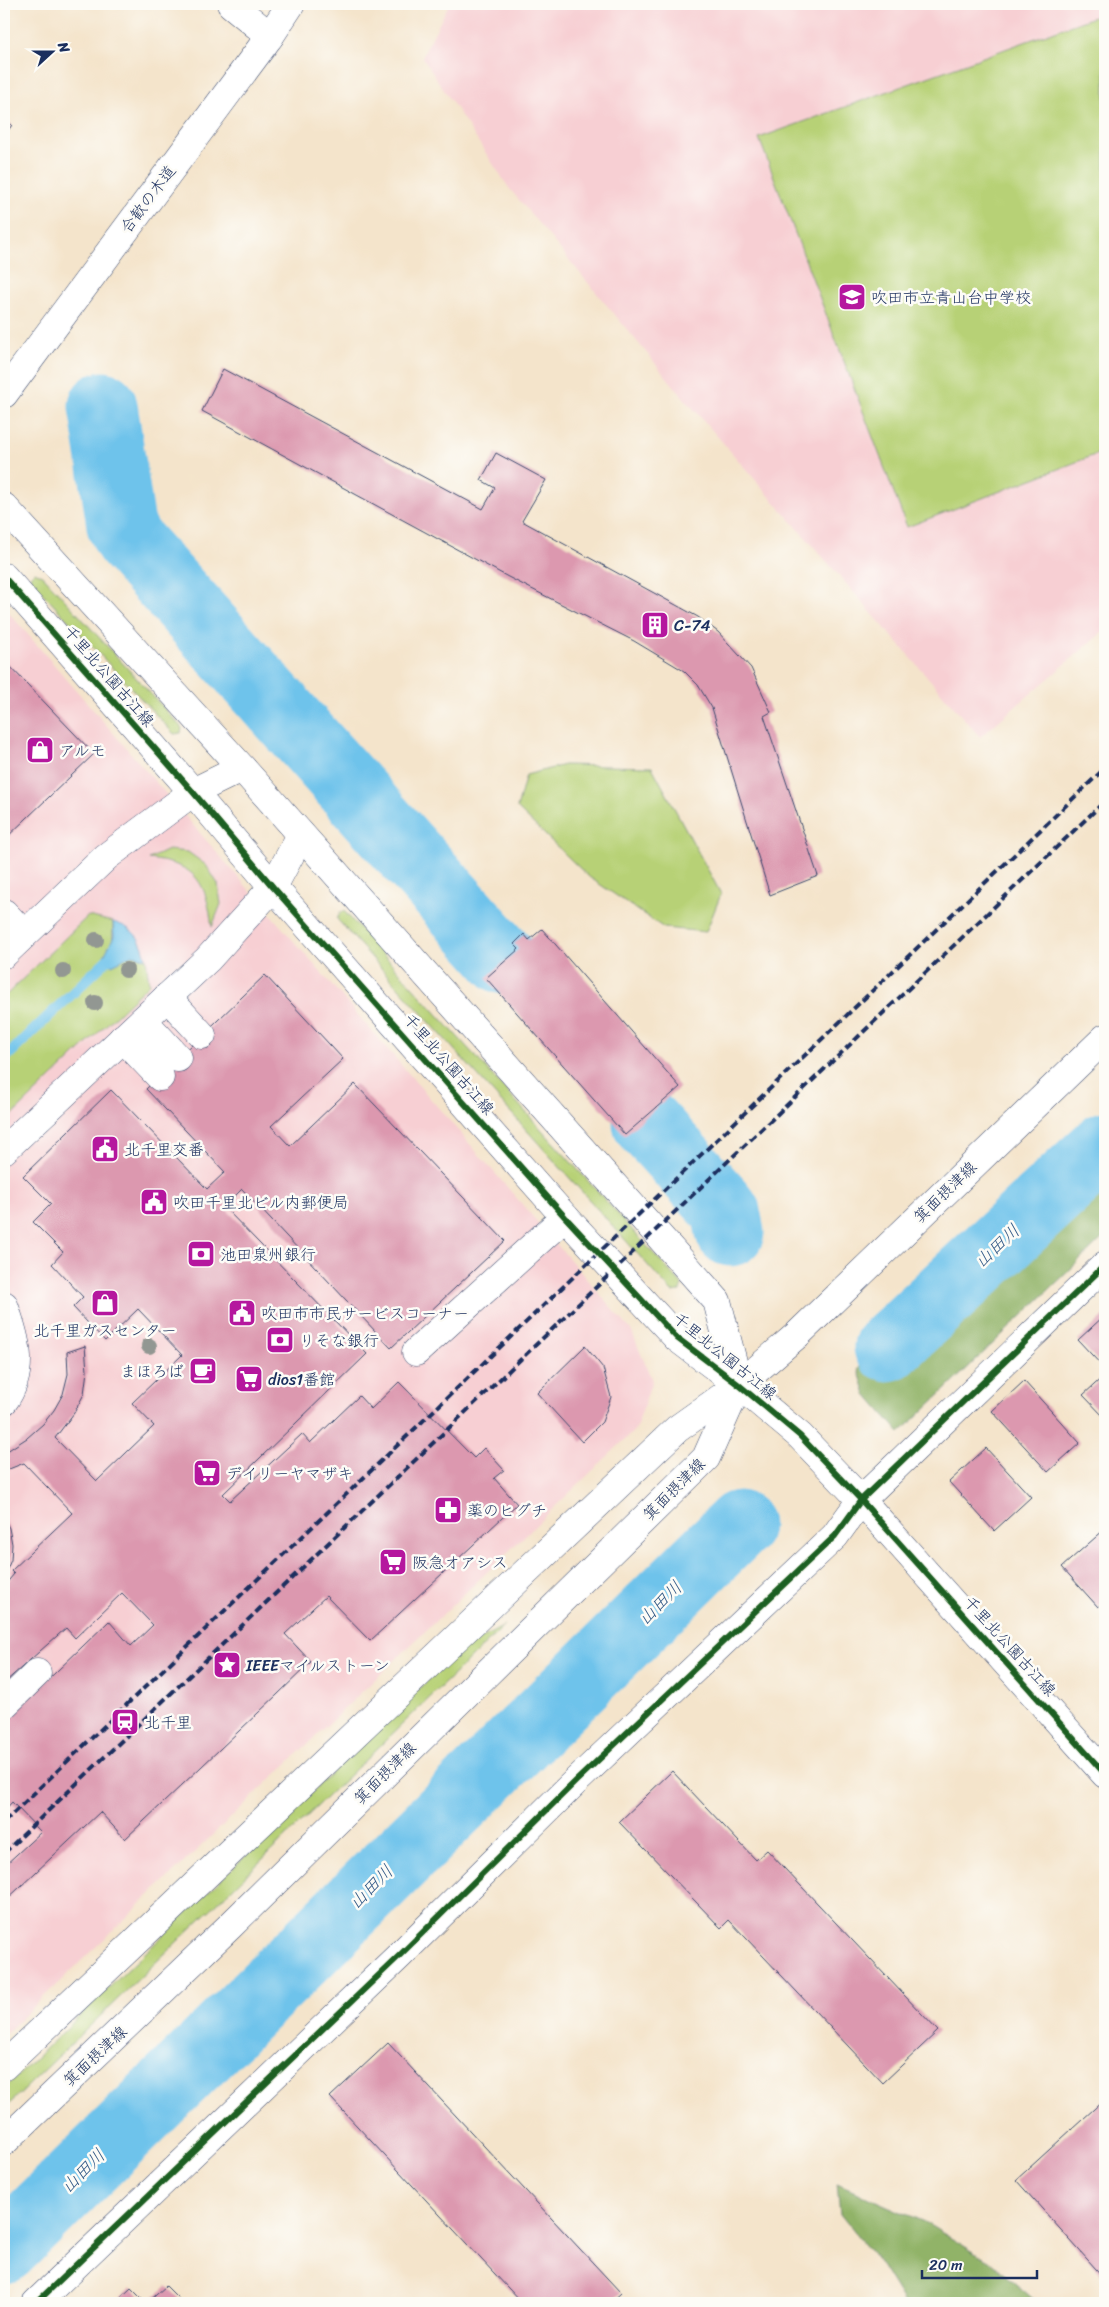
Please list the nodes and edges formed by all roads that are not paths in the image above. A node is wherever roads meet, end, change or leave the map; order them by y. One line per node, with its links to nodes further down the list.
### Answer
1 (231, 4): 3 (street)
2 (291, 4): 3 (street, 合歓の木道)
3 (270, 36): 4 (street, 合歓の木道)
4 (4, 394)
5 (4, 507): 7 (street)
6 (4, 577): 8 (street, 千里北公園古江線)
7 (242, 768): 8 (street); 9 (street, 千里北公園古江線)
8 (193, 792): 10 (street, 千里北公園古江線); 12 (street)
9 (301, 835): 10 (street); 24 (street, 千里北公園古江線)
10 (273, 887): 14 (street); 20 (street, 千里北公園古江線)
11 (4, 913): 12 (street)
12 (24, 934): 13 (street)
13 (4, 954)
14 (167, 997): 15 (street); 16 (street)
15 (143, 1020): 17 (street); 17 (street)
16 (202, 1035)
17 (123, 1038): 19 (street)
18 (1105, 1038): 24 (street, 箕面摂津線)
19 (4, 1150)
20 (565, 1217): 23 (street); 24 (street, 千里北公園古江線)
21 (1105, 1265): 26 (street)
22 (4, 1305): 25 (street)
23 (416, 1352)
24 (739, 1384): 26 (street, 千里北公園古江線); 30 (street, 箕面摂津線); 31 (street, 箕面摂津線)
25 (4, 1401)
26 (861, 1500): 29 (street, 千里北公園古江線); 32 (street)
27 (38, 1673): 28 (street)
28 (4, 1705)
29 (1105, 1774)
30 (4, 2066)
31 (4, 2142)
32 (36, 2303)

